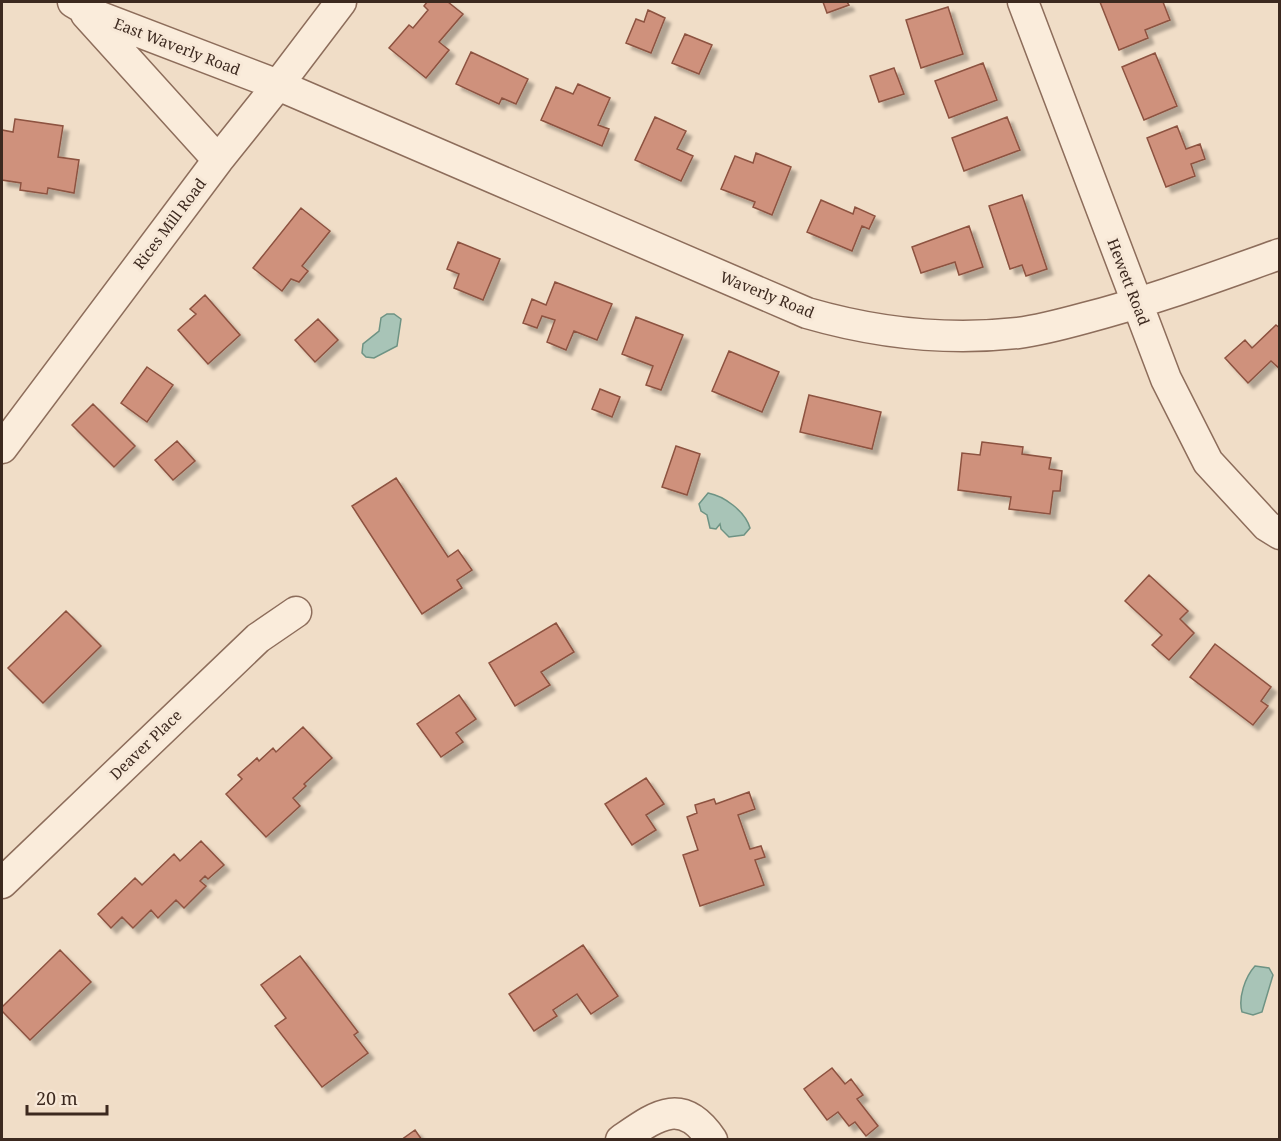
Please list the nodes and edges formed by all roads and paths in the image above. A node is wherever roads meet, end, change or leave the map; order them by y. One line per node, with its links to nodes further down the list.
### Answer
1 (341, 2): 4 (street, Rices Mill Road)
2 (1023, 2): 7 (street, Hewett Road)
3 (76, 3): 4 (street, East Waverly Road); 5 (street, East Waverly Road)
4 (278, 85): 5 (street, Rices Mill Road); 7 (street, Waverly Road)
5 (218, 160): 8 (street, Rices Mill Road)
6 (1280, 254): 7 (street, Waverly Road)
7 (1137, 304): 9 (street, Hewett Road)
8 (2, 448)
9 (1280, 534)
10 (296, 612): 11 (street, Deaver Place)
11 (2, 883)
12 (621, 1140): 13 (street)
13 (711, 1140)

